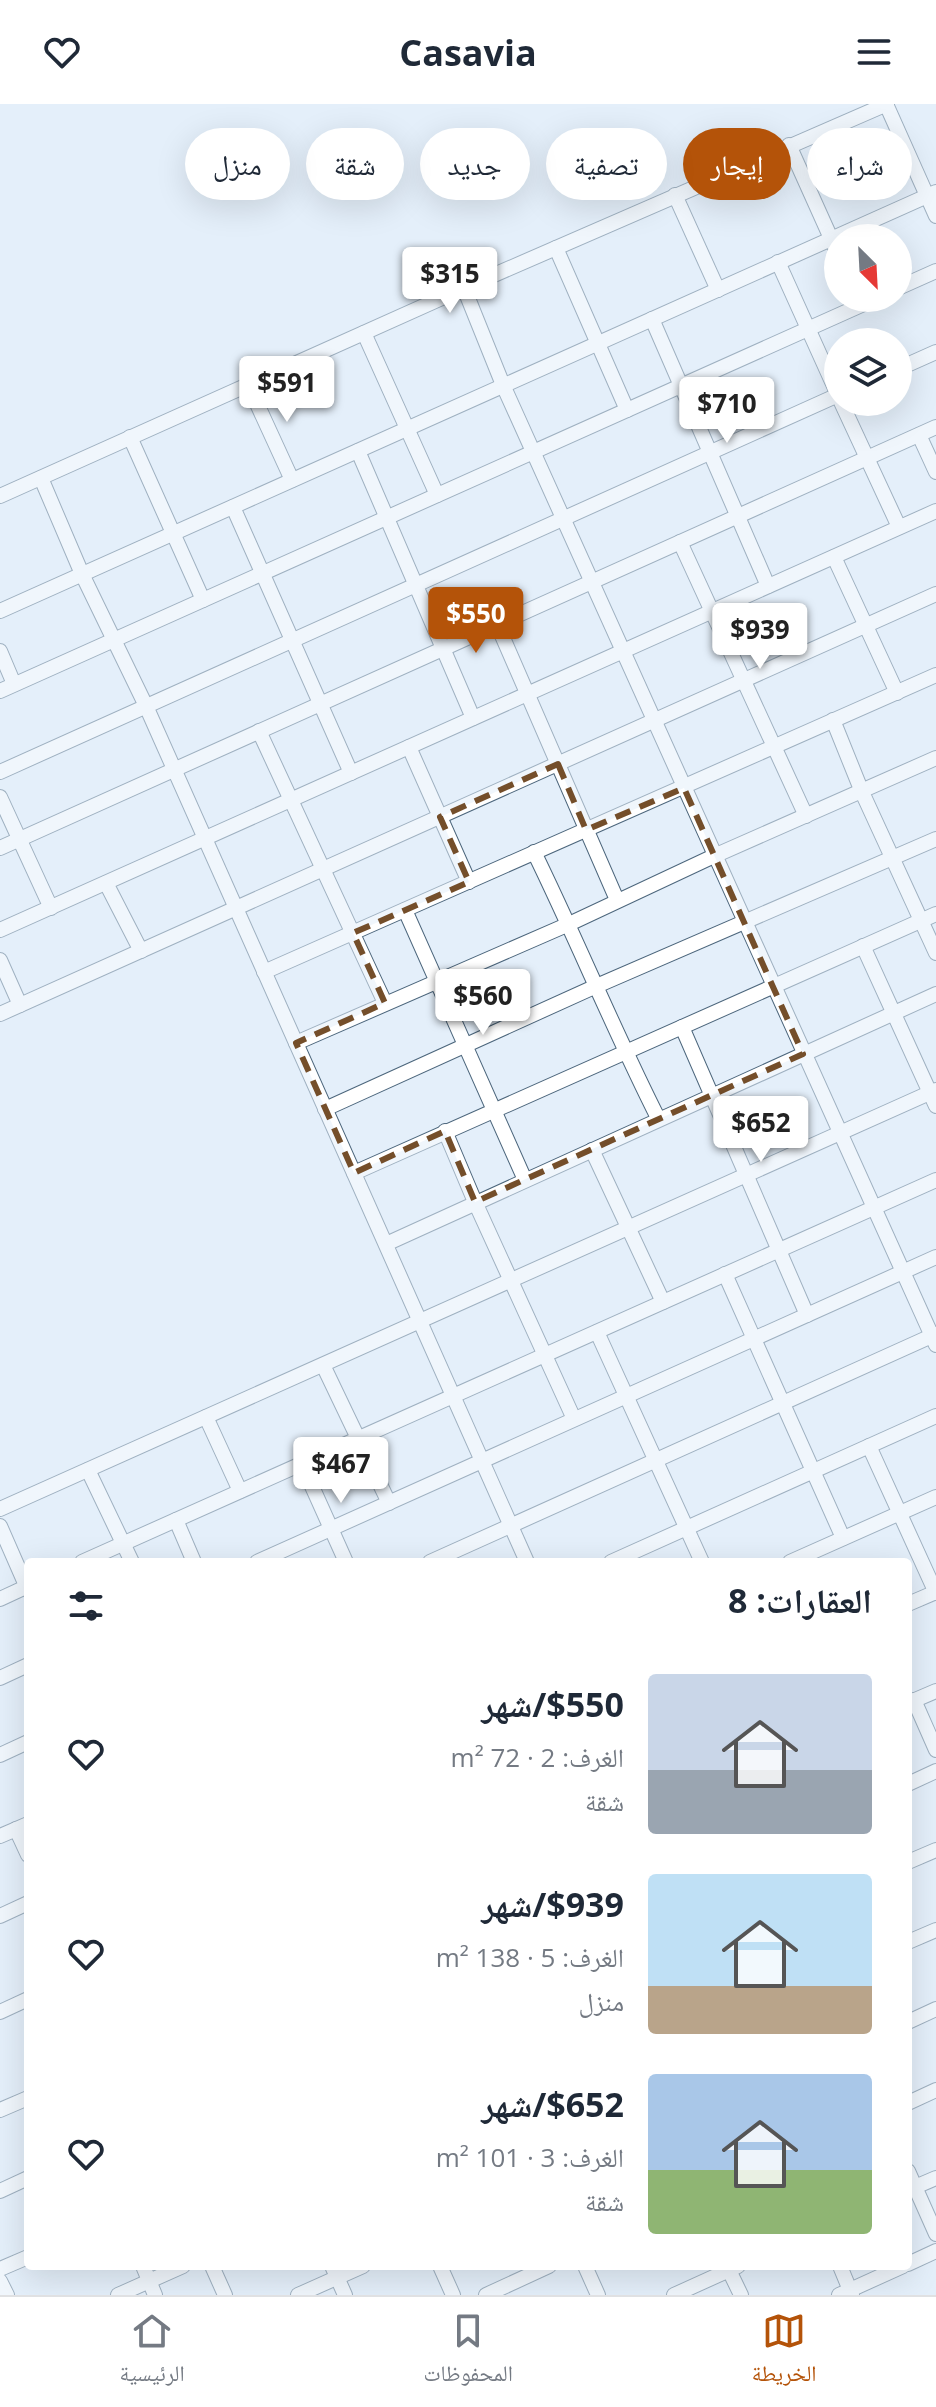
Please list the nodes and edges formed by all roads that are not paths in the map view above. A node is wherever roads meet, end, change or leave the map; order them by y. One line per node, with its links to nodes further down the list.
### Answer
1 (886, 104): 2 (street); 5 (street)
2 (791, 144)
3 (791, 149): 8 (street)
4 (683, 191): 6 (street)
5 (931, 194): 7 (street); 9 (street)
6 (675, 195): 11 (street); 16 (street)
7 (936, 216)
8 (824, 224)
9 (864, 224)
10 (824, 242): 12 (street)
11 (556, 248): 15 (street); 21 (street)
12 (778, 262): 16 (street); 19 (street)
13 (936, 271): 14 (street)
14 (912, 282)
15 (464, 288): 20 (street); 26 (street)
16 (718, 290): 18 (street)
17 (840, 312): 19 (street)
18 (652, 319): 21 (street); 27 (street)
19 (809, 328): 23 (street); 27 (street)
20 (364, 333): 25 (street); 32 (street)
21 (598, 343): 26 (street); 29 (street)
22 (936, 352): 24 (street)
23 (824, 363)
24 (912, 363)
25 (248, 384): 34 (street); 41 (street)
26 (503, 385): 32 (street); 36 (street)
27 (680, 386): 29 (street); 37 (street)
28 (824, 401): 37 (street)
29 (627, 410): 36 (street)
30 (848, 416): 38 (street)
31 (936, 427): 33 (street)
32 (407, 428): 35 (street); 42 (street)
33 (919, 435): 38 (street); 39 (street)
34 (130, 437): 40 (street); 50 (street)
35 (358, 451): 41 (street); 47 (street)
36 (534, 452): 42 (street); 48 (street)
37 (710, 453): 46 (street); 48 (street)
38 (867, 458): 46 (street); 49 (street)
39 (936, 472)
40 (41, 478): 43 (street); 53 (street)
41 (292, 480): 44 (street)
42 (437, 495): 47 (street)
43 (0, 496)
44 (233, 507): 50 (street); 54 (street)
45 (936, 511): 49 (street)
46 (738, 516): 51 (street); 57 (street)
47 (385, 518): 54 (street); 56 (street)
48 (564, 518): 55 (street); 56 (street)
49 (899, 527): 52 (street)
50 (173, 533): 53 (street); 59 (street)
51 (680, 542): 55 (street); 61 (street)
52 (834, 557): 57 (street); 63 (street)
53 (82, 574): 60 (street); 64 (street)
54 (262, 574): 59 (street); 65 (street)
55 (593, 581): 62 (street); 68 (street)
56 (416, 585): 65 (street); 66 (street)
57 (768, 586): 61 (street)
58 (936, 594): 63 (street)
59 (203, 600): 64 (street)
60 (0, 611)
61 (711, 612): 68 (street); 70 (street)
62 (497, 624): 66 (street); 73 (street)
63 (867, 625): 70 (street); 72 (street)
64 (113, 640): 71 (street); 75 (street)
65 (291, 641): 74 (street); 75 (street)
66 (443, 648): 74 (street); 76 (street)
67 (0, 651): 71 (street)
68 (623, 651): 73 (street); 78 (street)
69 (936, 675): 72 (street)
70 (744, 681): 78 (street); 81 (street)
71 (7, 688)
72 (897, 693): 77 (street)
73 (527, 694): 76 (street); 83 (street)
74 (318, 705): 79 (street); 86 (street)
75 (146, 706): 84 (street); 85 (street)
76 (473, 718): 80 (street)
77 (833, 720): 81 (street); 88 (street)
78 (654, 721): 83 (street); 87 (street)
79 (259, 731): 84 (street); 90 (street)
80 (409, 747): 86 (street); 92 (street)
81 (774, 747): 87 (street); 91 (street)
82 (936, 758): 88 (street)
83 (558, 764): 92 (street); 93 (street)
84 (174, 769): 94 (street); 95 (street)
85 (0, 772)
86 (351, 773): 90 (street)
87 (684, 788): 93 (street); 99 (street)
88 (862, 792): 91 (street); 100 (street)
89 (0, 797): 95 (street)
90 (291, 800): 94 (street); 101 (street)
91 (806, 816): 99 (street)
92 (440, 817): 101 (street); 102 (street)
93 (586, 830): 98 (street); 104 (street)
94 (205, 838): 103 (street); 106 (street)
95 (19, 839): 97 (street); 105 (street)
96 (936, 839): 100 (street)
97 (0, 848)
98 (534, 852): 102 (street); 110 (street)
99 (714, 856): 104 (street); 109 (street)
100 (892, 858): 108 (street); 109 (street)
101 (323, 869): 106 (street); 112 (street)
102 (469, 882): 107 (street)
103 (106, 883): 105 (street); 114 (street)
104 (617, 900): 110 (street)
105 (51, 908): 111 (street)
106 (236, 908): 114 (street); 117 (street)
107 (405, 910): 112 (street); 118 (street)
108 (929, 917): 113 (street); 115 (street)
109 (745, 922): 119 (street); 120 (street)
110 (569, 924): 118 (street); 119 (street)
111 (0, 930)
112 (353, 933): 117 (street); 122 (street)
113 (863, 946): 120 (street); 124 (street)
114 (141, 951): 123 (street)
115 (936, 953)
116 (0, 960): 123 (street)
117 (264, 972): 127 (street)
118 (436, 980): 122 (street); 128 (street)
119 (594, 987): 128 (street); 129 (street)
120 (773, 987): 126 (street); 130 (street)
121 (936, 994): 124 (street)
122 (385, 1003): 127 (street)
123 (20, 1005): 125 (street)
124 (893, 1013): 130 (street); 132 (street)
125 (0, 1014)
126 (682, 1027): 129 (street); 131 (street)
127 (296, 1043): 133 (street)
128 (466, 1047): 133 (street); 134 (street)
129 (625, 1053): 134 (street); 135 (street)
130 (803, 1054): 131 (street); 137 (street)
131 (711, 1095): 135 (street); 140 (street)
132 (934, 1097): 137 (street)
133 (325, 1109): 139 (street)
134 (495, 1110): 136 (street); 141 (street)
135 (658, 1118): 138 (street)
136 (445, 1131): 139 (street); 143 (street)
137 (841, 1133): 140 (street); 144 (street)
138 (592, 1150): 141 (street); 145 (street)
139 (354, 1173): 146 (street)
140 (745, 1176): 145 (street); 147 (street)
141 (525, 1180): 143 (street)
142 (936, 1180): 144 (street)
143 (475, 1202): 146 (street); 151 (street)
144 (874, 1208): 147 (street); 149 (street)
145 (627, 1228): 151 (street); 152 (street)
146 (386, 1244): 154 (street)
147 (777, 1251): 150 (street); 153 (street)
148 (936, 1257): 149 (street)
149 (903, 1271): 153 (street); 156 (street)
150 (725, 1274): 152 (street); 157 (street)
151 (511, 1280): 154 (street); 158 (street)
152 (663, 1302): 155 (street)
153 (807, 1315): 157 (street)
154 (419, 1321): 159 (street); 161 (street)
155 (597, 1332): 158 (street); 160 (street)
156 (935, 1338): 162 (street)
157 (754, 1339): 160 (street); 162 (street)
158 (545, 1355): 161 (street); 165 (street)
159 (323, 1365): 164 (street); 166 (street)
160 (626, 1396): 165 (street); 168 (street)
161 (451, 1397): 166 (street); 169 (street)
162 (784, 1403): 168 (street); 172 (street)
163 (936, 1416): 167 (street)
164 (206, 1417): 171 (street); 173 (street)
165 (574, 1419): 169 (street)
166 (359, 1438): 170 (street); 175 (street)
167 (869, 1446): 172 (street); 177 (street)
168 (656, 1460): 180 (street); 181 (street)
169 (482, 1461): 175 (street); 180 (street)
170 (302, 1464): 173 (street); 182 (street)
171 (88, 1470): 176 (street); 184 (street)
172 (814, 1471): 181 (street); 183 (street)
173 (240, 1491): 178 (street)
174 (936, 1497): 177 (street)
175 (389, 1503): 182 (street)
176 (0, 1509)
177 (899, 1513): 183 (street); 197 (street)
178 (176, 1520): 184 (street); 188 (street)
179 (0, 1526): 195 (street)
180 (511, 1526): 191 (street); 192 (street)
181 (686, 1528): 185 (street); 193 (street)
182 (330, 1529): 189 (street); 190 (street)
183 (843, 1538): 194 (street)
184 (124, 1544): 186 (street); 187 (street)
185 (636, 1557)
186 (91, 1558)
187 (130, 1558)
188 (192, 1558)
189 (266, 1558)
190 (344, 1558)
191 (439, 1558)
192 (525, 1558)
193 (700, 1558)
194 (799, 1558)
195 (24, 1579)
196 (24, 1590): 198 (street)
197 (936, 1592): 199 (street)
198 (0, 1599)
199 (912, 1602)
200 (24, 1667): 201 (street)
201 (0, 1678)
202 (936, 1691): 203 (street)
203 (912, 1702)
204 (912, 1704): 206 (street)
205 (24, 1744): 207 (street)
206 (936, 1750)
207 (0, 1755)
208 (936, 1771): 209 (street)
209 (912, 1782)
210 (22, 1826): 211 (street)
211 (0, 1836)
212 (936, 1850): 213 (street)
213 (912, 1860)
214 (24, 1905): 215 (street)
215 (0, 1916)
216 (936, 1930): 217 (street)
217 (912, 1940)
218 (24, 2001): 220 (street)
219 (936, 2009): 221 (street)
220 (0, 2012)
221 (912, 2020)
222 (936, 2090): 224 (street)
223 (24, 2100): 225 (street)
224 (912, 2101)
225 (0, 2110)
226 (936, 2178): 228 (street)
227 (24, 2180): 229 (street)
228 (912, 2188): 230 (street)
229 (0, 2191)
230 (936, 2234)
231 (936, 2251): 233 (street)
232 (24, 2259): 234 (street)
233 (912, 2262)
234 (0, 2269)
235 (177, 2270): 246 (street)
236 (214, 2270): 250 (street)
237 (442, 2270): 253 (street)
238 (540, 2270): 254 (street)
239 (587, 2270): 255 (street)
240 (725, 2270): 256 (street)
241 (732, 2270): 257 (street)
242 (841, 2270): 247 (street)
243 (895, 2270): 247 (street)
244 (335, 2272): 251 (street); 252 (street)
245 (0, 2281): 248 (street)
246 (152, 2288): 249 (street)
247 (847, 2293)
248 (7, 2295)
249 (118, 2295)
250 (225, 2295)
251 (298, 2295)
252 (345, 2295)
253 (453, 2295)
254 (486, 2295)
255 (598, 2295)
256 (675, 2295)
257 (741, 2295)

